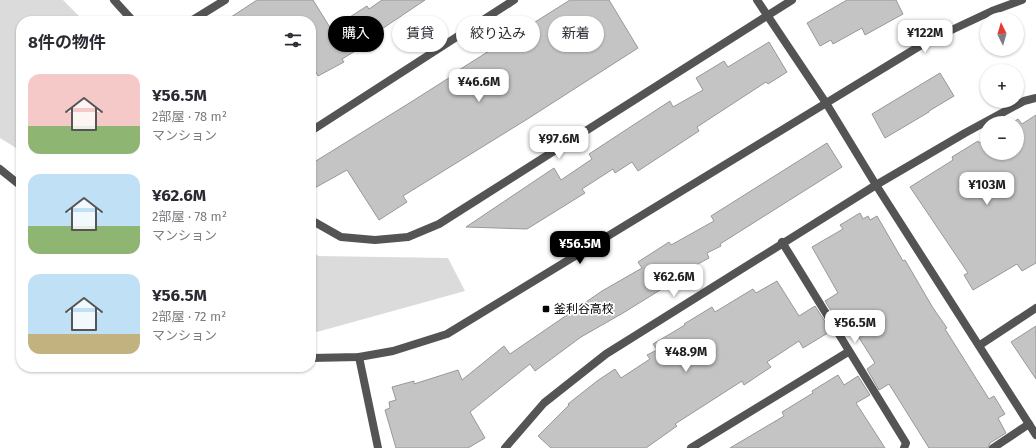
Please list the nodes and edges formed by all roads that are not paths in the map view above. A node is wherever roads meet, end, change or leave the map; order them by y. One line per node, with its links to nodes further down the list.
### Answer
1 (114, 0): 7 (street)
2 (225, 0): 8 (street)
3 (514, 0): 12 (street)
4 (757, 0): 9 (street)
5 (792, 0): 9 (street)
6 (1022, 0): 11 (street)
7 (128, 16)
8 (199, 16)
9 (766, 16): 11 (street); 16 (street)
10 (1036, 98): 15 (street)
11 (826, 103): 15 (street); 22 (street)
12 (316, 128)
13 (0, 170): 14 (street)
14 (16, 182)
15 (876, 185): 17 (street); 19 (street)
16 (316, 223)
17 (782, 242): 20 (street); 26 (street)
18 (1036, 308): 19 (street)
19 (980, 345): 23 (street)
20 (848, 352): 27 (street); 28 (street)
21 (316, 358): 22 (street)
22 (359, 358): 25 (street)
23 (1029, 424): 24 (street); 29 (street)
24 (1036, 435)
25 (378, 448)
26 (505, 448)
27 (691, 448)
28 (904, 448)
29 (993, 448)

